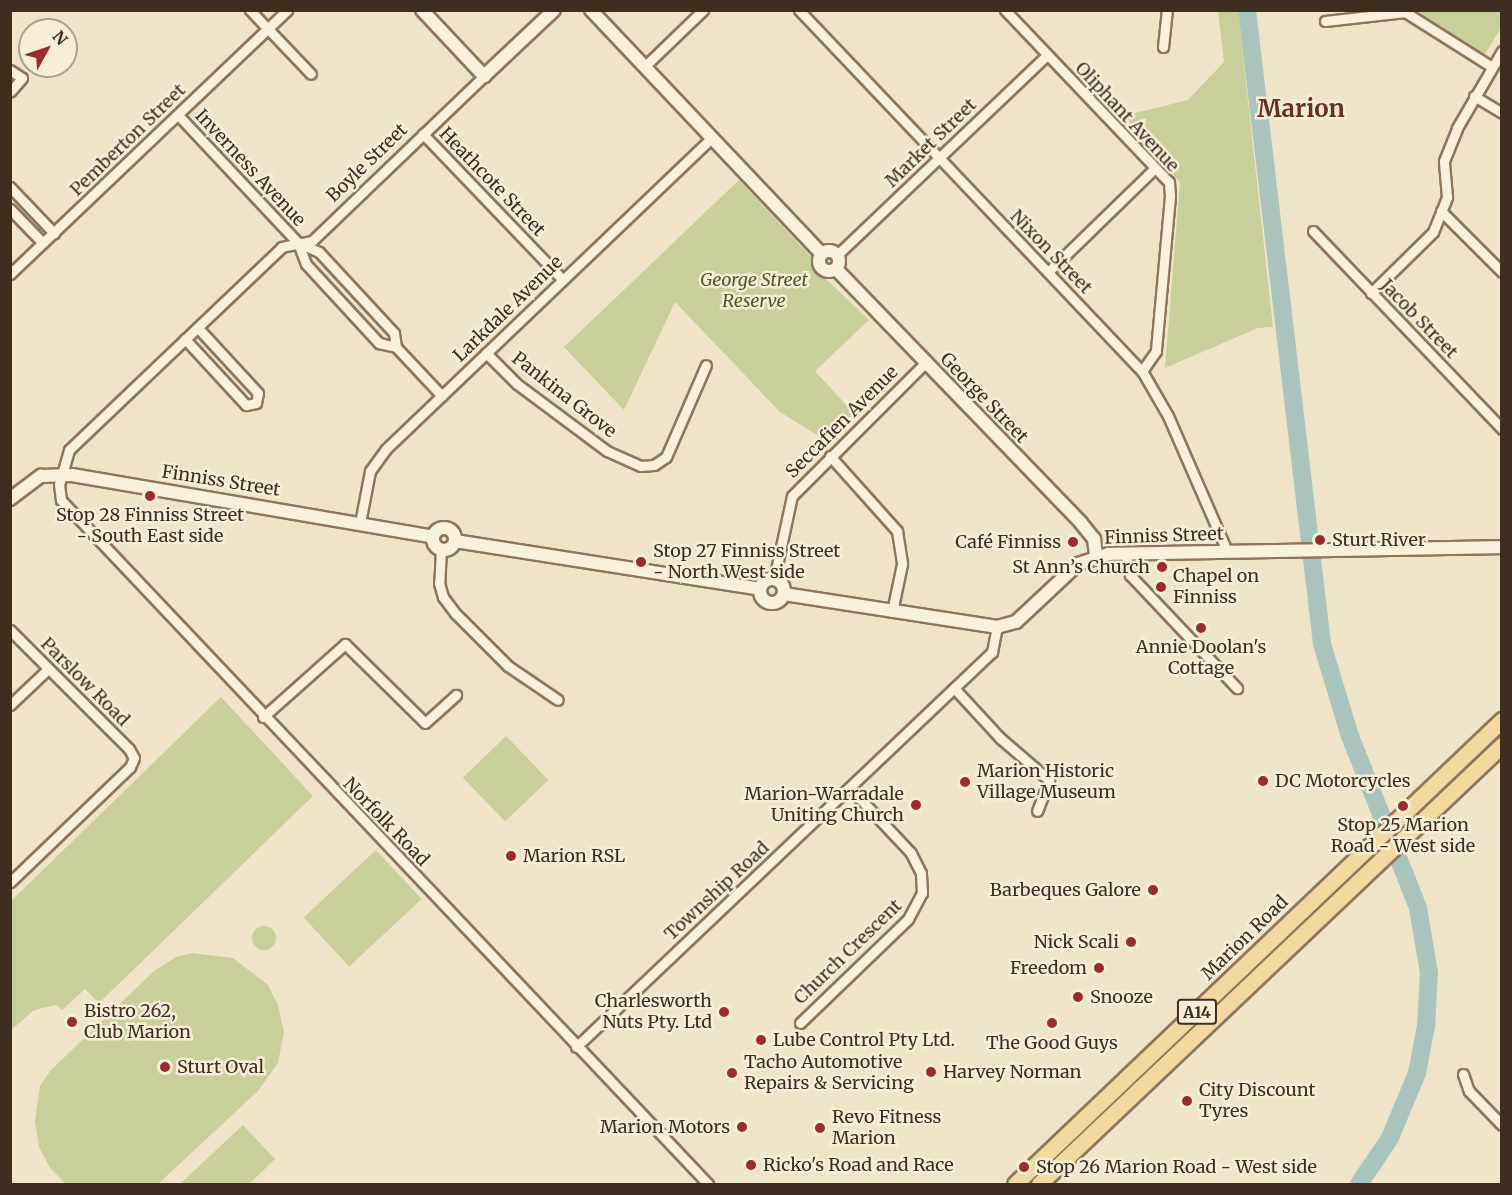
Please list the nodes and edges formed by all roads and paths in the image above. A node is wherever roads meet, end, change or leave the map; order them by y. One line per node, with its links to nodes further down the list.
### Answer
1 (250, 10): 11 (street)
2 (287, 10): 11 (street, Pemberton Street)
3 (422, 10): 19 (street)
4 (554, 10): 19 (street, Boyle Street)
5 (591, 10): 15 (street)
6 (703, 10): 15 (street)
7 (799, 10): 26 (street, Nixon Street)
8 (1005, 10): 14 (street, Oliphant Avenue)
9 (1167, 10): 12 (street)
10 (1325, 21): 16 (street)
11 (268, 29): 18 (street); 23 (street, Pemberton Street)
12 (1163, 47)
13 (1502, 51): 16 (street)
14 (1047, 55): 26 (street, Market Street); 27 (street, Oliphant Avenue)
15 (644, 67): 25 (street)
16 (1492, 67): 21 (street)
17 (10, 70): 20 (street)
18 (311, 74)
19 (484, 76): 24 (street, Boyle Street)
20 (10, 92)
21 (1474, 96): 22 (street); 30 (street)
22 (1502, 113)
23 (178, 115): 32 (street, Pemberton Street); 34 (street, Inverness Avenue)
24 (423, 134): 34 (street, Boyle Street); 41 (street, Heathcote Street)
25 (711, 138): 35 (street); 41 (street, Larkdale Avenue)
26 (939, 158): 36 (street, Market Street); 38 (street, Nixon Street)
27 (1155, 168): 38 (street); 49 (street, Oliphant Avenue)
28 (10, 188): 32 (street)
29 (10, 209): 33 (street)
30 (1441, 212): 39 (street); 42 (street)
31 (1313, 231): 42 (street, Jacob Street)
32 (54, 233): 33 (street, Pemberton Street)
33 (43, 243): 40 (street, Pemberton Street)
34 (298, 243): 43 (street, Boyle Street); 45 (street, Inverness Avenue); 45 (street, Inverness Avenue)
35 (822, 254): 36 (street); 37 (street)
36 (837, 255): 37 (street)
37 (836, 269): 47 (street, George Street)
38 (1048, 272): 49 (street, Nixon Street)
39 (1502, 272)
40 (10, 274)
41 (562, 279): 46 (street, Larkdale Avenue)
42 (1371, 293): 51 (street, Jacob Street)
43 (198, 328): 44 (street, Boyle Street); 44 (street)
44 (185, 339): 53 (street, Boyle Street)
45 (396, 348): 50 (street, Inverness Avenue)
46 (486, 353): 48 (street, Pankina Grove); 50 (street, Larkdale Avenue)
47 (925, 363): 52 (street, Seccafien Avenue); 62 (street, George Street)
48 (706, 365)
49 (1142, 371): 60 (street, Nixon Street)
50 (442, 396): 55 (street, Larkdale Avenue)
51 (1502, 429)
52 (830, 456): 63 (street, Seccafien Avenue); 66 (street)
53 (61, 474): 54 (street, Finniss Street); 55 (street, Finniss Street); 75 (street, Norfolk Road)
54 (10, 499)
55 (360, 523): 56 (street, Finniss Street)
56 (433, 537): 57 (street); 59 (street)
57 (455, 541): 59 (street); 64 (street)
58 (1502, 547): 60 (street, Finniss Street)
59 (441, 550): 73 (street)
60 (1227, 551): 61 (street, Finniss Street)
61 (1125, 552): 62 (street, Finniss Street); 71 (street)
62 (1096, 556): 67 (street, Finniss Street)
63 (774, 579): 64 (street); 65 (street)
64 (760, 589): 65 (street)
65 (784, 594): 66 (street)
66 (892, 612): 67 (street)
67 (997, 627): 70 (street, Township Road)
68 (10, 630): 69 (street, Parslow Road)
69 (48, 669): 74 (street); 80 (street, Parslow Road)
70 (954, 688): 78 (street, Township Road); 79 (street)
71 (1237, 688)
72 (456, 695): 75 (street)
73 (558, 700)
74 (10, 705)
75 (263, 717): 82 (street, Norfolk Road)
76 (1502, 720): 86 (main road, Marion Road / A14)
77 (1502, 745): 87 (main road, Marion Road / A14)
78 (849, 788): 81 (street, Church Crescent); 82 (street, Township Road)
79 (1037, 811)
80 (10, 882)
81 (800, 1023)
82 (576, 1047): 85 (street, Norfolk Road)
83 (1463, 1074): 84 (street)
84 (1502, 1125)
85 (708, 1185)
86 (1015, 1185)
87 (1039, 1185)

